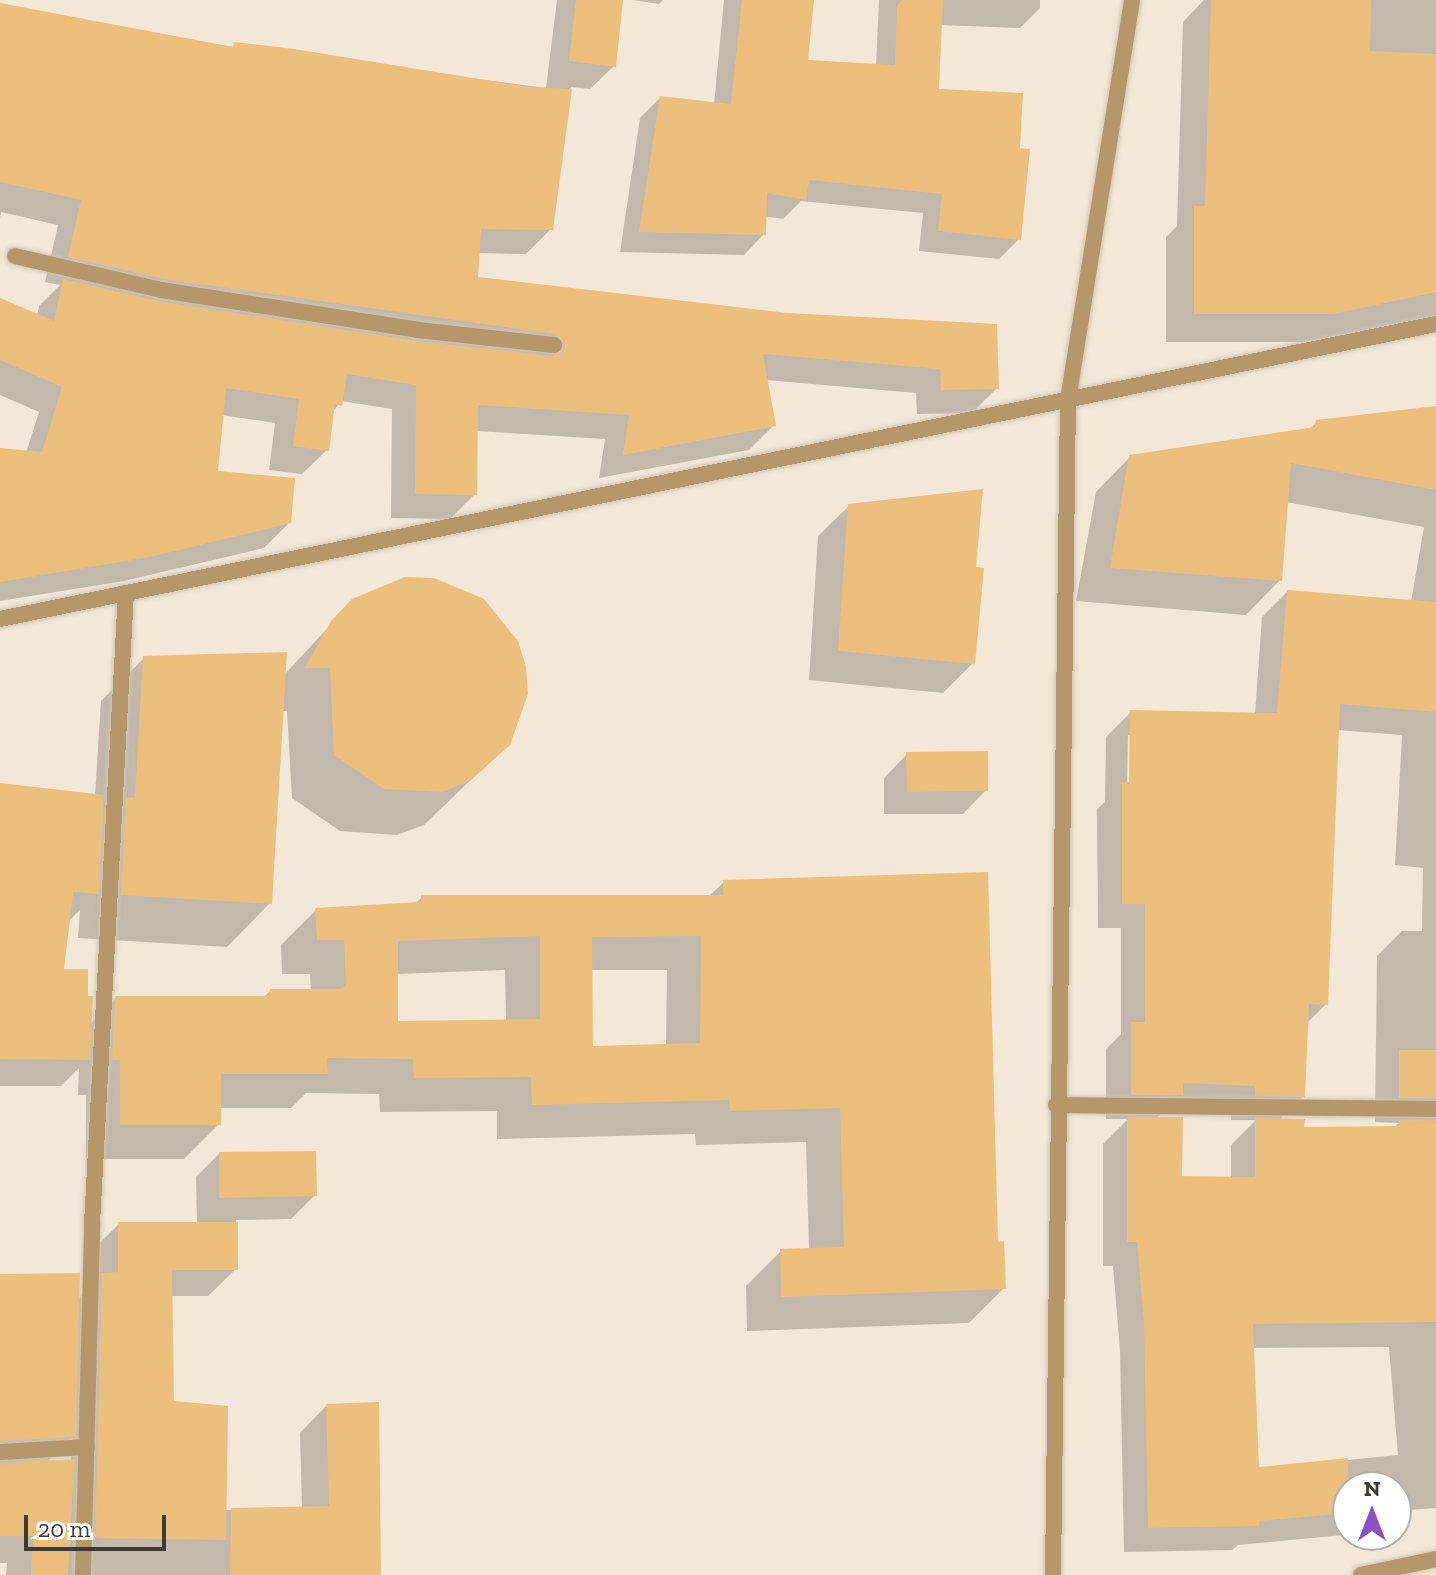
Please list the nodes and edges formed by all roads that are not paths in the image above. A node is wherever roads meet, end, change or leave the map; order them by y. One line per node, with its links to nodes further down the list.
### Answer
1 (1132, 0): 5 (street)
2 (15, 256): 4 (street)
3 (1436, 324): 5 (street)
4 (554, 345)
5 (1068, 400): 6 (street); 8 (street)
6 (126, 593): 7 (street); 10 (street)
7 (0, 619)
8 (1056, 1105): 9 (street); 14 (street)
9 (1436, 1109)
10 (87, 1447): 11 (street); 13 (street)
11 (0, 1452)
12 (1436, 1559): 15 (street)
13 (83, 1575)
14 (1053, 1575)
15 (1361, 1575)

